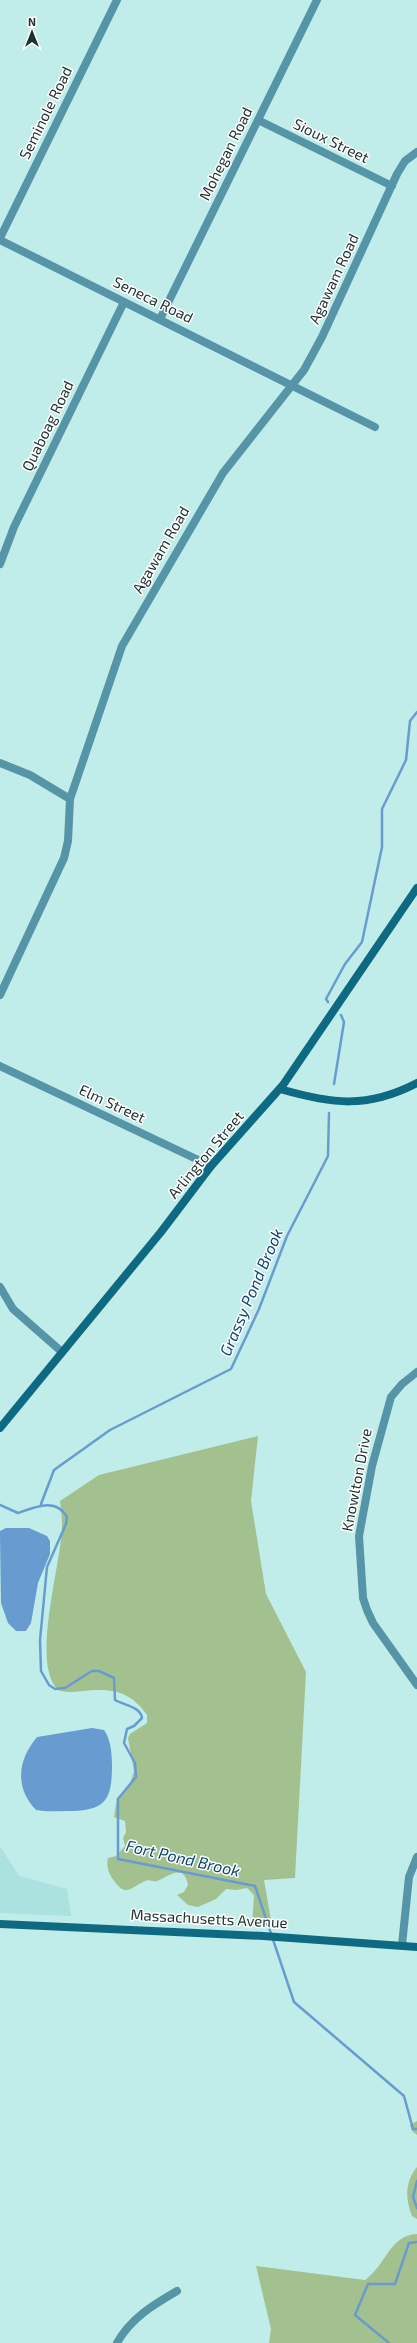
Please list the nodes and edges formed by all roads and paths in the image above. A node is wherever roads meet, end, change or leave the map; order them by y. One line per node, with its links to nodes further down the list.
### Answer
1 (117, 0): 6 (street, Seminole Road)
2 (316, 0): 3 (street, Mohegan Road)
3 (258, 120): 5 (street, Sioux Street); 8 (street, Mohegan Road)
4 (417, 152): 5 (street, Agawam Road)
5 (392, 186): 9 (street, Agawam Road)
6 (0, 239): 7 (street, Seneca Road)
7 (124, 302): 8 (street, Seneca Road); 11 (street, Quaboag Road)
8 (160, 320): 9 (street, Seneca Road)
9 (293, 385): 10 (street, Seneca Road); 13 (street, Agawam Road)
10 (375, 427)
11 (0, 564)
12 (0, 763): 13 (street)
13 (70, 798): 15 (street, Agawam Road)
14 (417, 888): 18 (street, Arlington Street)
15 (0, 995)
16 (0, 1066): 19 (street, Elm Street)
17 (417, 1083): 18 (street)
18 (280, 1089): 19 (street, Arlington Street)
19 (212, 1166): 21 (street, Arlington Street)
20 (0, 1287): 21 (street)
21 (62, 1352): 23 (street, Arlington Street)
22 (417, 1372): 24 (street, Knowlton Drive)
23 (0, 1428)
24 (417, 1685)
25 (417, 1857): 27 (street)
26 (0, 1924): 27 (street, Massachusetts Avenue)
27 (402, 1945): 28 (street, Massachusetts Avenue)
28 (417, 1947)
29 (177, 2290): 30 (street)
30 (117, 2343)

